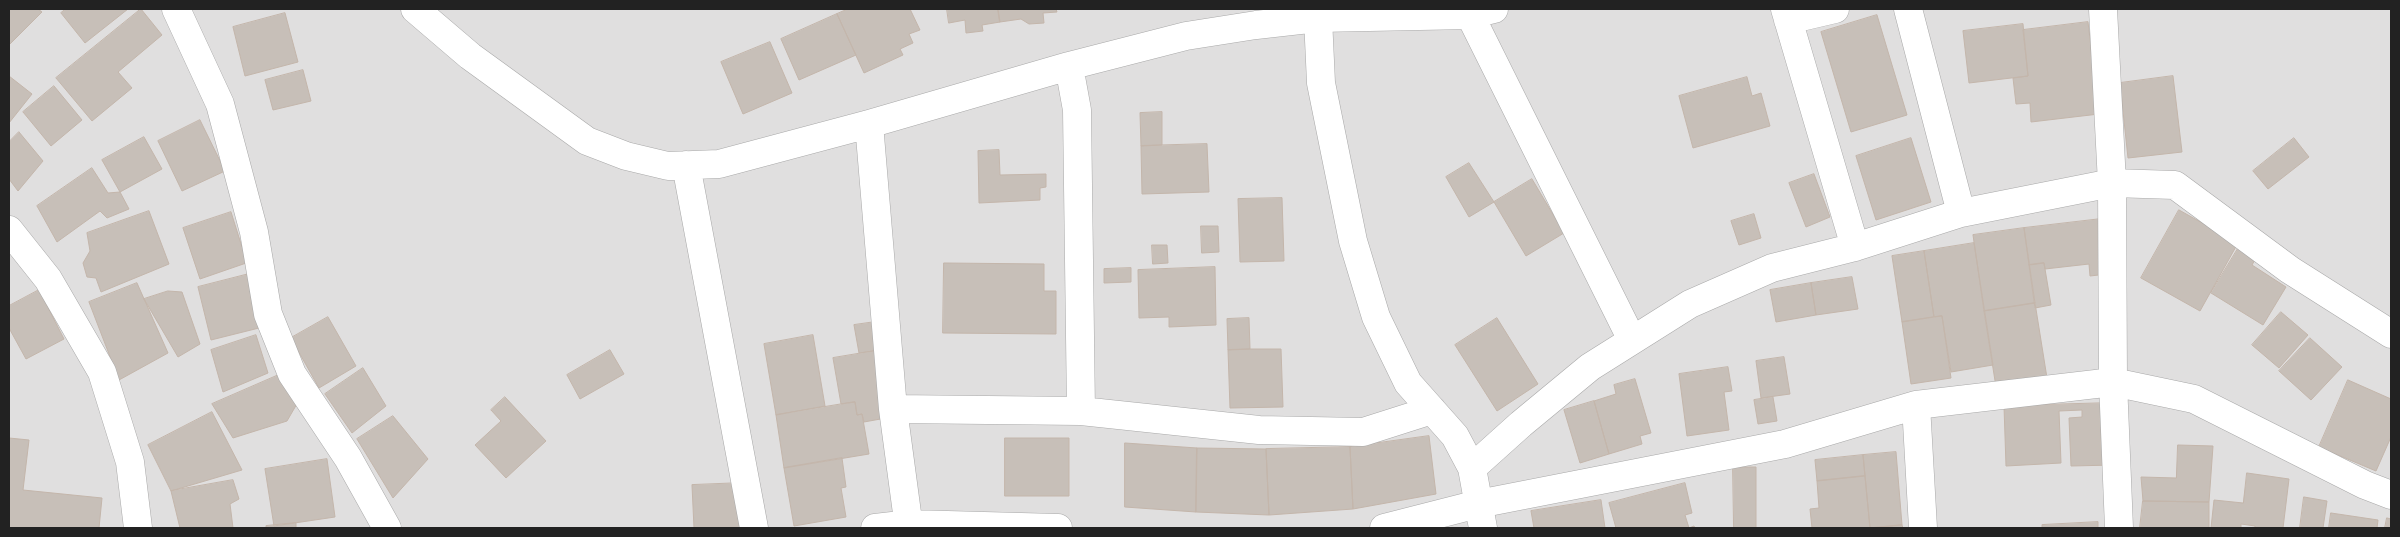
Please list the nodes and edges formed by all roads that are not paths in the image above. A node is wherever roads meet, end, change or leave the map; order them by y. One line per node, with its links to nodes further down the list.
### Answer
1 (176, 9): 29 (street)
2 (415, 9): 12 (street)
3 (1834, 9): 8 (street)
4 (1908, 9): 14 (street)
5 (2102, 9): 13 (street)
6 (1482, 12): 7 (street); 18 (street)
7 (1380, 13): 9 (street)
8 (1786, 14): 16 (street)
9 (1318, 18): 10 (street); 22 (street)
10 (1069, 66): 11 (street); 23 (street)
11 (869, 124): 12 (street); 21 (street)
12 (686, 165): 30 (street)
13 (2112, 183): 14 (street); 17 (street); 19 (street)
14 (1961, 213): 16 (street)
15 (9, 230): 28 (street)
16 (1855, 246): 18 (street)
17 (2391, 334)
18 (1632, 340): 24 (street)
19 (2113, 382): 20 (street); 25 (street); 35 (street)
20 (1916, 405): 26 (street); 34 (street)
21 (893, 410): 23 (street); 27 (street)
22 (1432, 410): 23 (street); 24 (street)
23 (1081, 411)
24 (1472, 468): 26 (street)
25 (2391, 495)
26 (1481, 516): 33 (street)
27 (910, 526): 31 (street); 32 (street)
28 (138, 528)
29 (387, 528)
30 (754, 528)
31 (875, 528)
32 (1058, 528)
33 (1384, 528)
34 (1923, 528)
35 (2119, 528)

